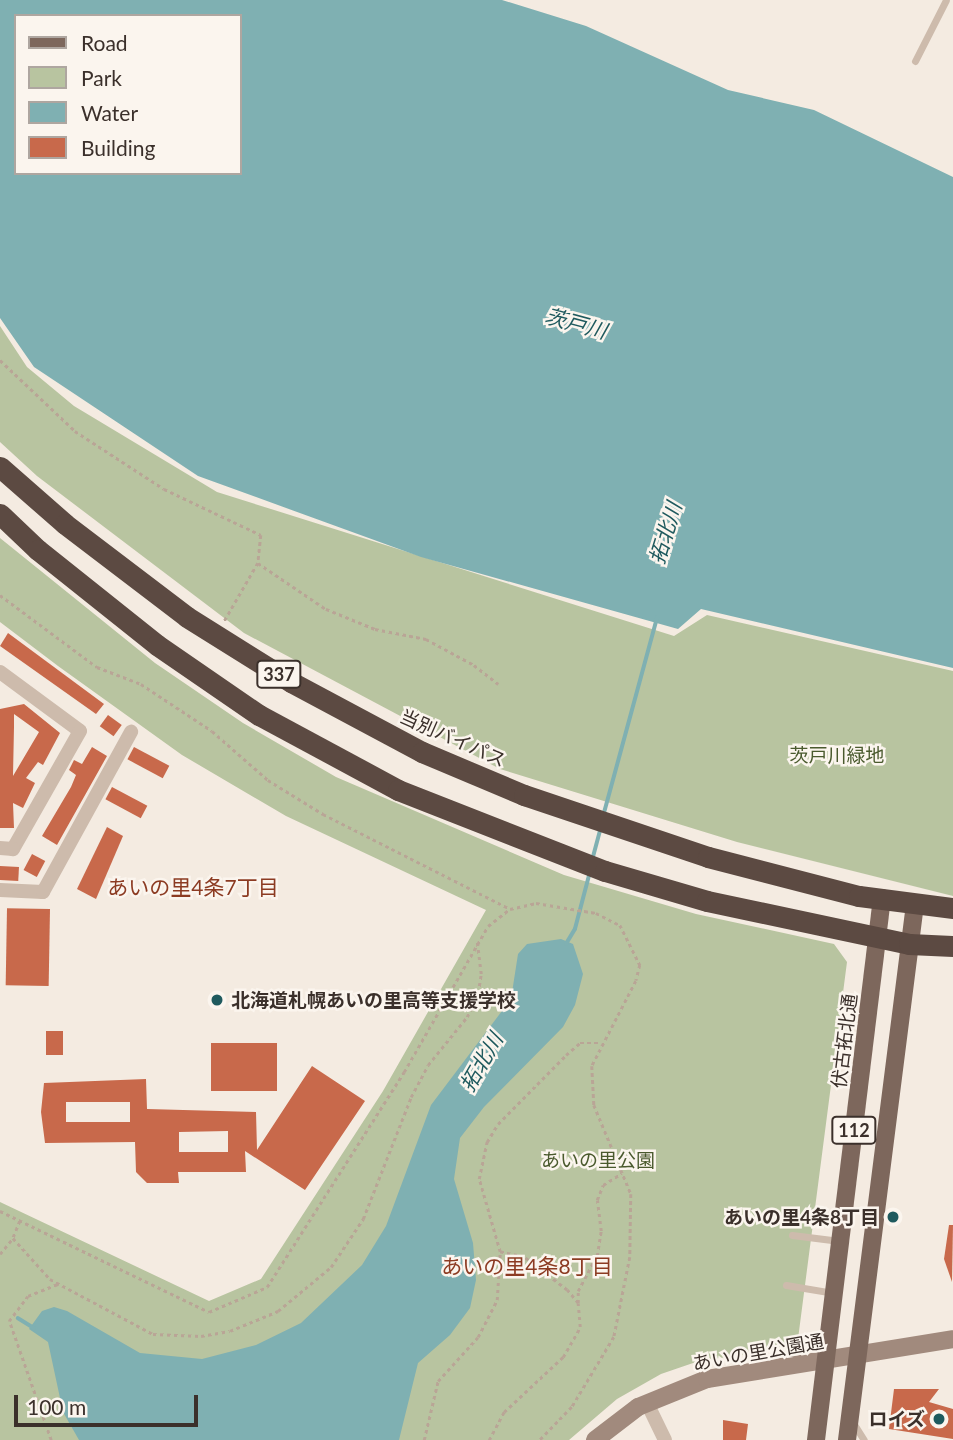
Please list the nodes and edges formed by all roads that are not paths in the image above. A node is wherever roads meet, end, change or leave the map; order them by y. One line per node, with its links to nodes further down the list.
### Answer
1 (946, 0): 2 (lane)
2 (915, 61)
3 (0, 467): 9 (highway, 当別バイパス / 337)
4 (0, 514): 12 (highway, 337)
5 (0, 672): 7 (street)
6 (131, 732): 8 (street)
7 (0, 848)
8 (0, 890)
9 (882, 898): 10 (highway, 当別バイパス / 337); 12 (main road, 伏古拓北通 / 112)
10 (915, 904): 11 (highway, 当別バイパス / 337); 13 (main road, 112)
11 (953, 908)
12 (878, 936): 13 (highway, 337); 16 (main road, 伏古拓北通 / 112)
13 (909, 944): 14 (highway, 337); 20 (main road, 112)
14 (953, 946)
15 (792, 1235): 16 (lane)
16 (841, 1241): 18 (main road, 伏古拓北通 / 112)
17 (786, 1285): 18 (lane)
18 (834, 1293): 21 (main road, 伏古拓北通 / 112)
19 (953, 1339): 20 (street, あいの里公園通)
20 (859, 1355): 21 (street, あいの里公園通); 23 (main road, 112)
21 (826, 1362): 22 (street, あいの里公園通); 26 (main road, 伏古拓北通 / 112)
22 (647, 1403): 24 (street, あいの里公園通); 25 (street)
23 (850, 1418): 27 (main road, 112); 28 (lane)
24 (596, 1440)
25 (665, 1440)
26 (816, 1440)
27 (847, 1440)
28 (864, 1440)

